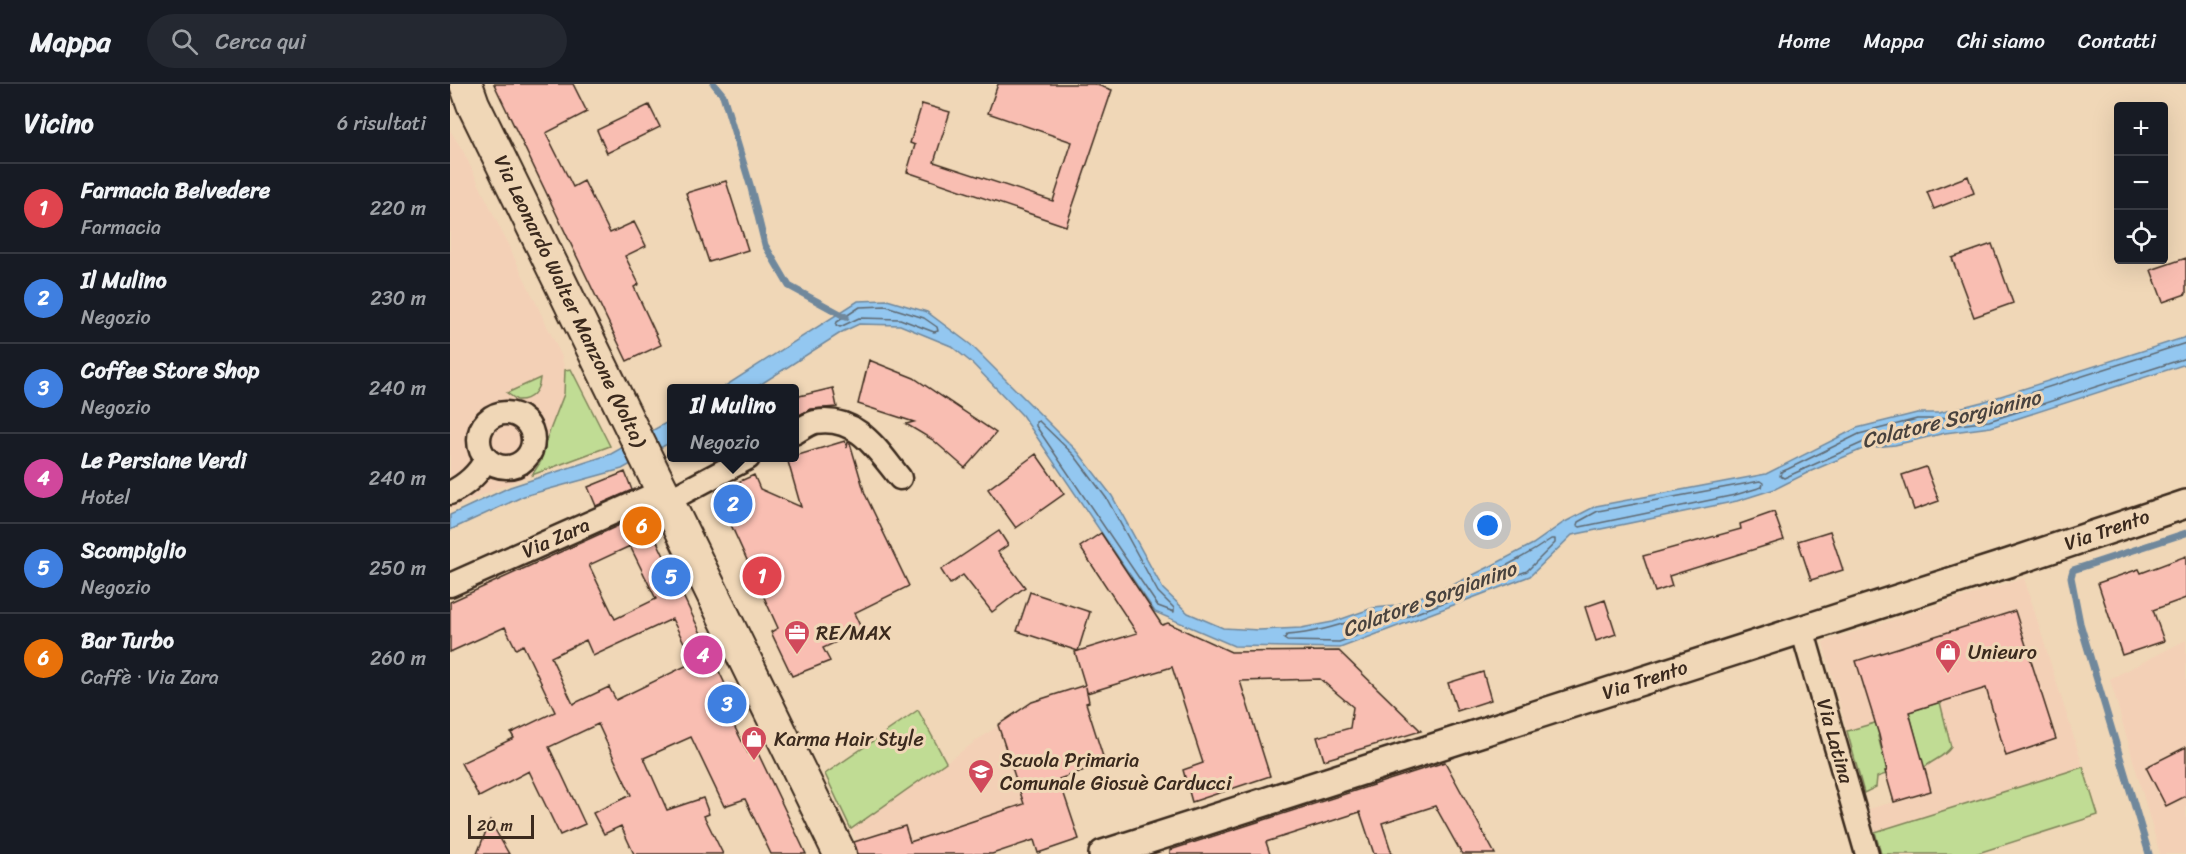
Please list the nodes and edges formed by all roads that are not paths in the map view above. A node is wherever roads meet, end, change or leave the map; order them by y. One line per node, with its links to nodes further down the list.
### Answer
1 (465, 90): 7 (main road, Via Leonardo Walter Manzone (Volta))
2 (799, 431): 5 (street)
3 (486, 459): 6 (street)
4 (739, 462): 7 (street, Via Zara)
5 (900, 478)
6 (450, 493)
7 (664, 496): 9 (street, Via Zara); 11 (main road, Via Leonardo Walter Manzone (Volta))
8 (2186, 504): 10 (street, Via Trento)
9 (450, 585)
10 (1802, 629): 12 (street, Via Trento); 13 (street, Via Latina)
11 (840, 854)
12 (1103, 854)
13 (1867, 854)

